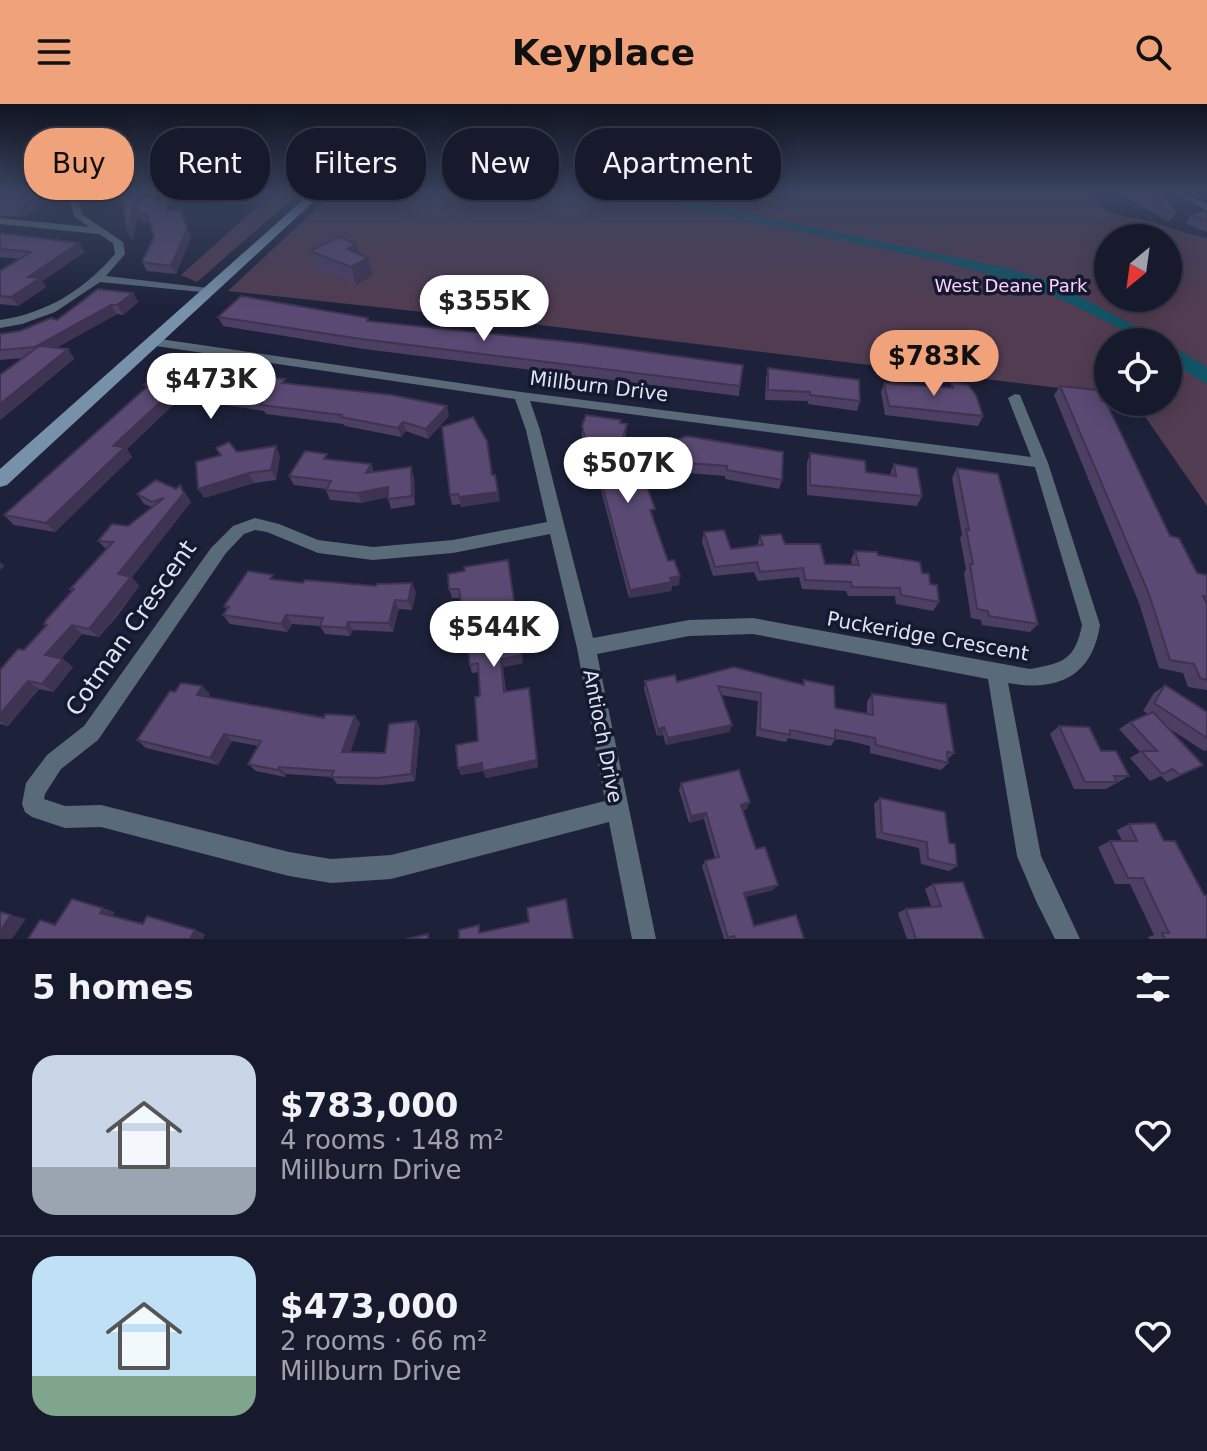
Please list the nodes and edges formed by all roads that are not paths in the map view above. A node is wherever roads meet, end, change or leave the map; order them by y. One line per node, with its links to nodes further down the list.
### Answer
1 (84, 230): 4 (street)
2 (100, 230): 4 (street)
3 (276, 230): 6 (main road)
4 (103, 232): 5 (street)
5 (102, 279): 6 (street); 7 (street)
6 (208, 291): 8 (main road)
7 (0, 324)
8 (153, 342): 9 (street, Millburn Drive); 12 (main road)
9 (521, 396): 11 (street, Millburn Drive); 13 (street, Antioch Drive)
10 (1015, 398): 11 (street, Puckeridge Crescent)
11 (1041, 463): 15 (street, Puckeridge Crescent)
12 (0, 480)
13 (557, 526): 14 (street, Antioch Drive); 16 (street, Cotman Crescent)
14 (586, 648): 15 (street, Puckeridge Crescent); 16 (street, Antioch Drive)
15 (996, 672): 18 (street)
16 (617, 809): 17 (street, Antioch Drive)
17 (644, 939)
18 (1068, 939)

